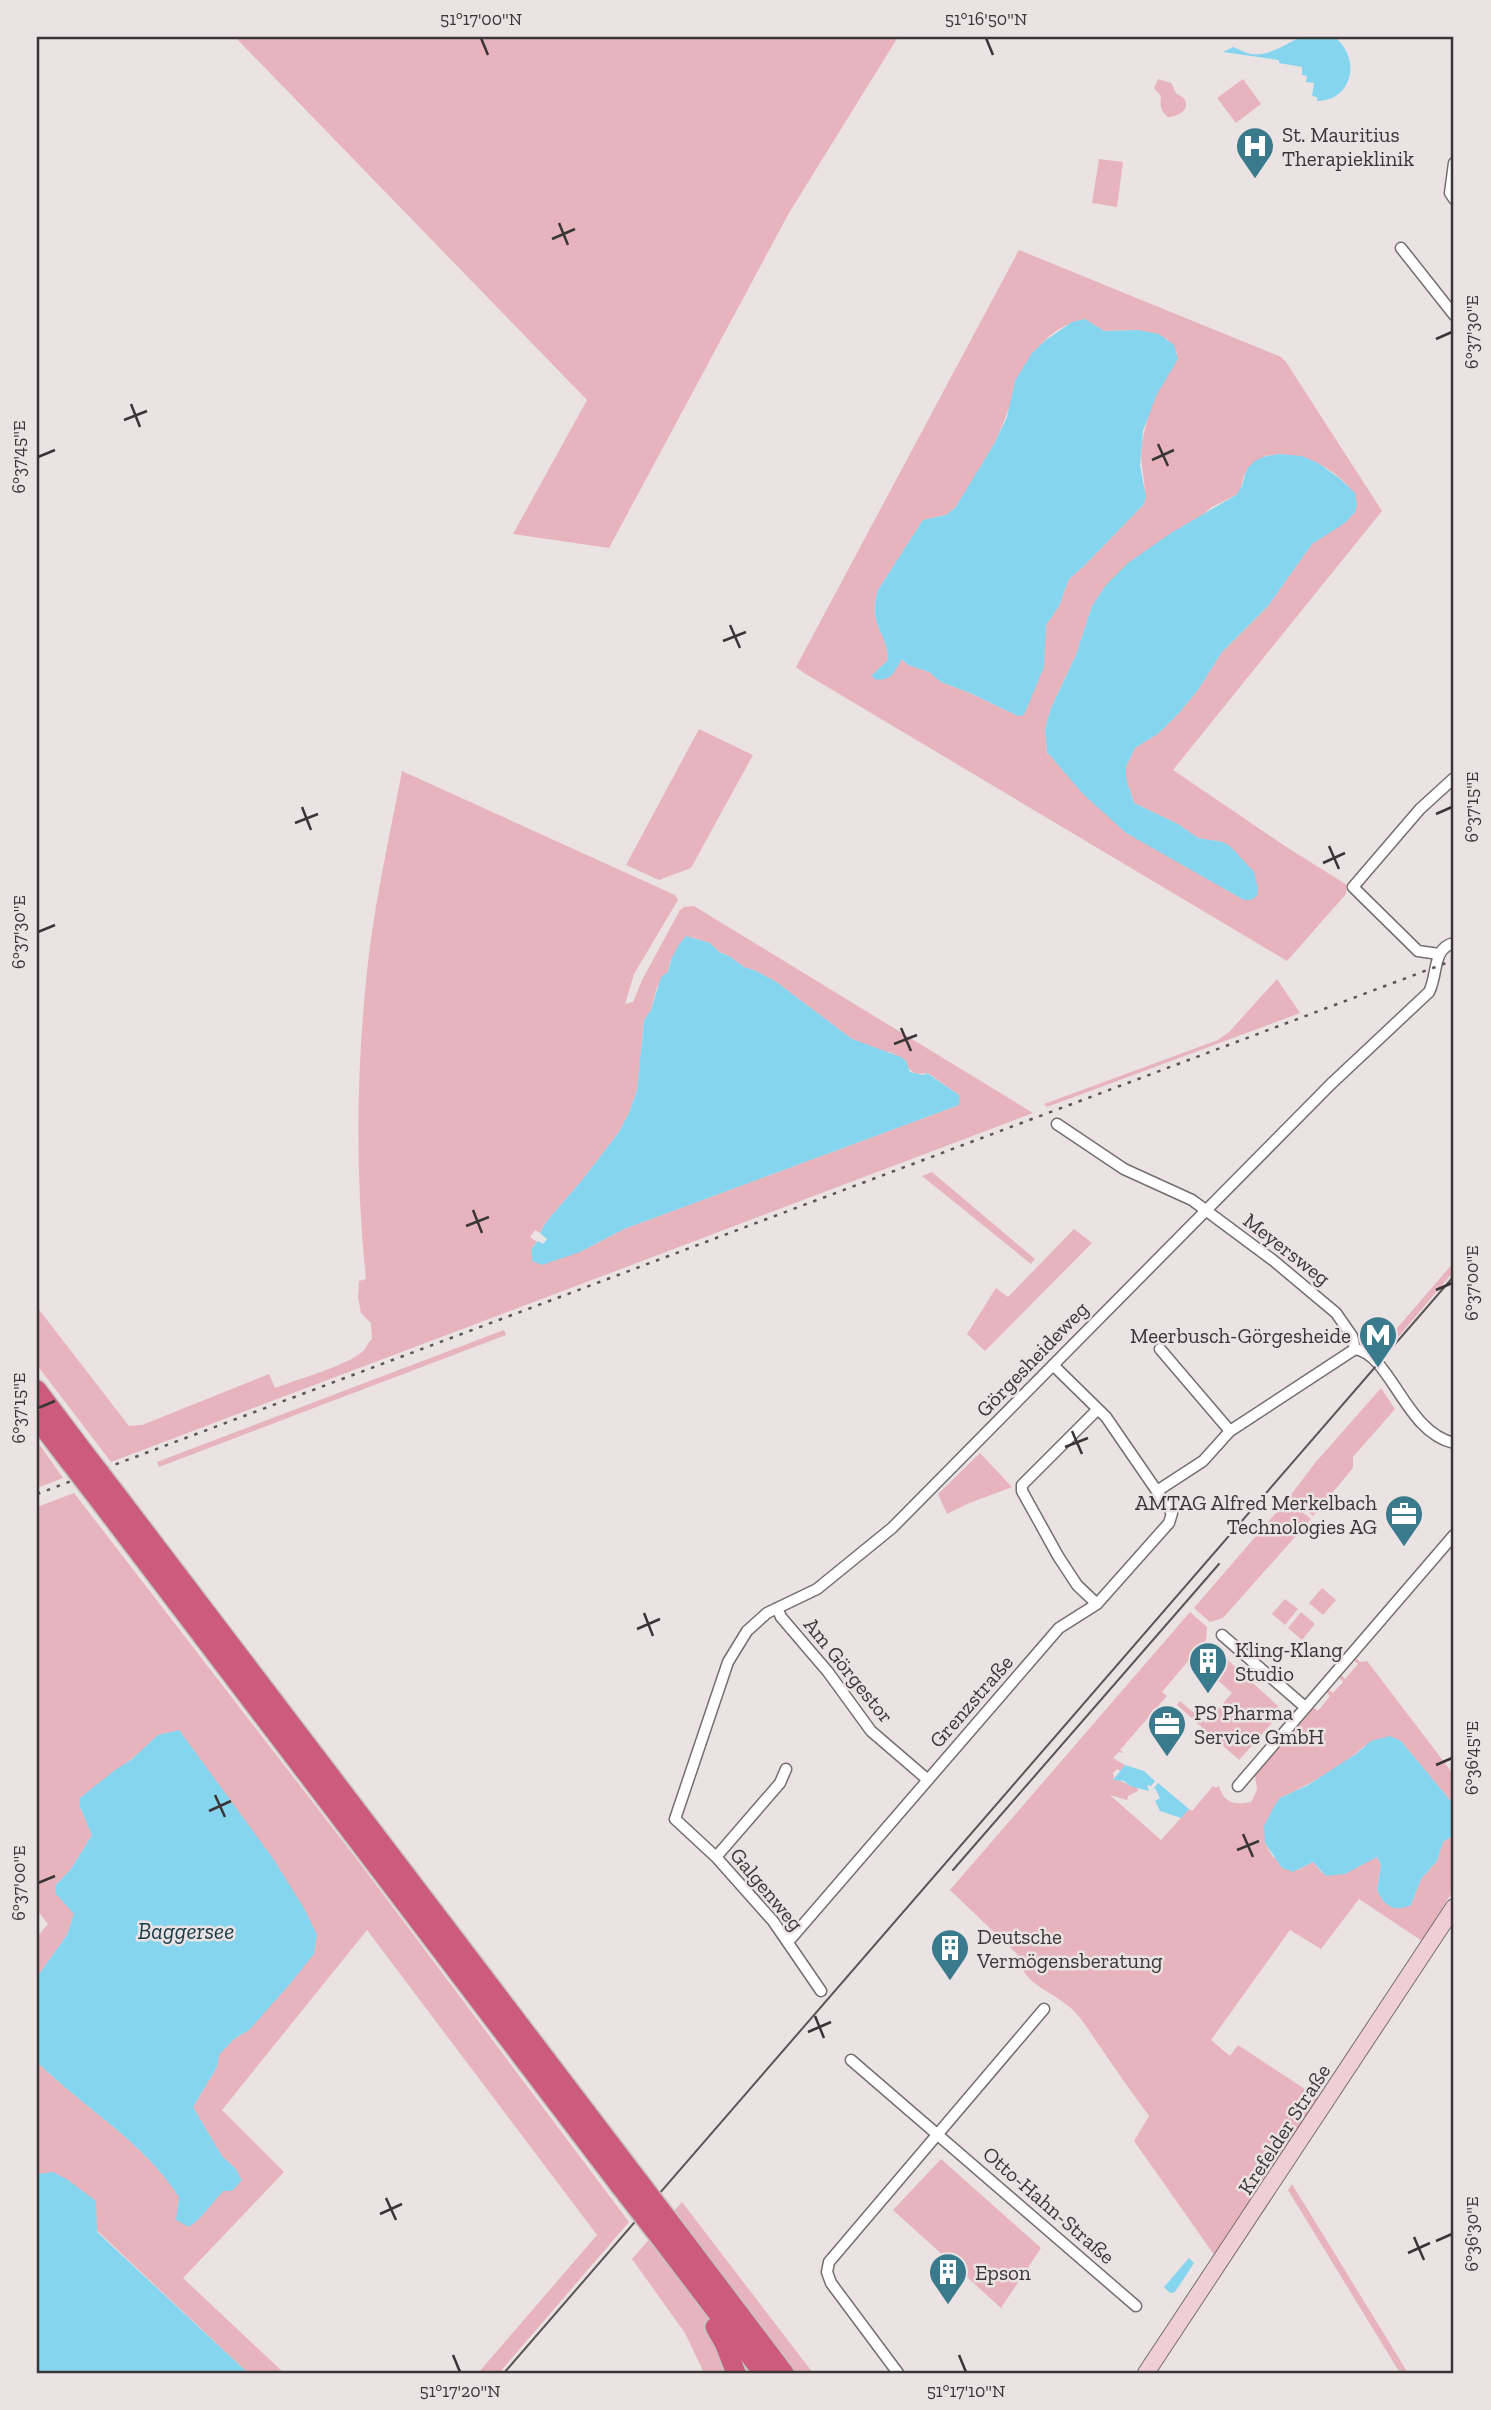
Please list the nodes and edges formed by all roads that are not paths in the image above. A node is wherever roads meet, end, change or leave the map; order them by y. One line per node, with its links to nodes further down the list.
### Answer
1 (1454, 163): 2 (street)
2 (1454, 199)
3 (1401, 248): 4 (street)
4 (1454, 316)
5 (1454, 778): 7 (street)
6 (1454, 943): 7 (street)
7 (1439, 954): 9 (street, Görgesheideweg)
8 (1057, 1124): 9 (street, Meyersweg)
9 (1205, 1210): 11 (street, Meyersweg); 12 (street, Görgesheideweg)
10 (1160, 1349): 16 (street)
11 (1355, 1349): 16 (street); 17 (street, Meyersweg)
12 (1053, 1364): 14 (street, Grenzstraße); 22 (street, Görgesheideweg)
13 (37, 1390): 18 (highway)
14 (1098, 1409): 19 (street, Grenzstraße); 21 (street)
15 (37, 1419): 18 (highway)
16 (1230, 1431): 19 (street)
17 (1454, 1443)
18 (76, 1456): 36 (highway, bridge)
19 (1157, 1491): 21 (street, Grenzstraße)
20 (1454, 1535): 24 (street)
21 (1097, 1604): 26 (street, Grenzstraße)
22 (777, 1608): 26 (street, Am Görgestor); 28 (street, Görgesheideweg)
23 (1222, 1635): 24 (street)
24 (1305, 1707): 27 (street)
25 (786, 1769): 29 (street)
26 (928, 1780): 31 (street, Grenzstraße)
27 (1238, 1786)
28 (675, 1819): 29 (street, Galgenweg)
29 (716, 1857): 31 (street, Galgenweg)
30 (1454, 1908): 42 (main road, Krefelder Straße)
31 (788, 1942): 32 (street, Galgenweg)
32 (821, 1991)
33 (1044, 2009): 35 (street)
34 (851, 2060): 35 (street, Otto-Hahn-Straße)
35 (936, 2133): 37 (street, Otto-Hahn-Straße); 41 (street)
36 (672, 2244): 38 (highway); 39 (highway); 40 (highway)
37 (1136, 2306)
38 (736, 2373)
39 (763, 2373)
40 (784, 2373)
41 (898, 2373)
42 (1146, 2373)

